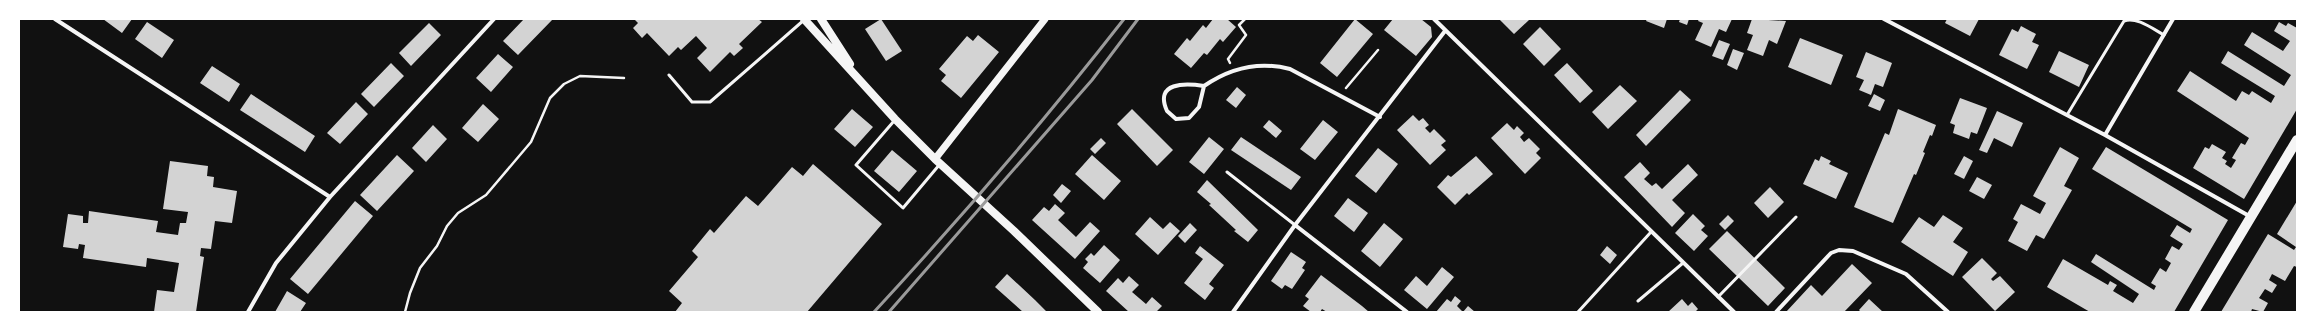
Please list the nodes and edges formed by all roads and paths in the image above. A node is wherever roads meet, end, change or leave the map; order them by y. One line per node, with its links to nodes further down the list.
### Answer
1 (55, 19): 26 (street)
2 (494, 19): 26 (street)
3 (804, 19): 14 (lane); 16 (main road)
4 (821, 19): 16 (main road)
5 (1045, 19): 24 (street)
6 (1244, 19): 13 (path)
7 (1434, 19): 10 (street)
8 (1884, 19): 19 (street)
9 (2173, 19): 11 (street)
10 (1445, 30): 20 (street); 30 (street)
11 (2164, 35): 19 (lane); 22 (street)
12 (1378, 50): 18 (path)
13 (1235, 70): 17 (street); 18 (street)
14 (668, 75)
15 (624, 78): 35 (path)
16 (861, 81): 21 (main road)
17 (1204, 86): 17 (street)
18 (1340, 95): 20 (street)
19 (2067, 115): 22 (street)
20 (1380, 117): 29 (street)
21 (896, 119): 24 (main road); 24 (lane)
22 (2105, 135): 28 (street)
23 (2297, 140): 28 (main road)
24 (938, 162): 36 (main road)
25 (1227, 172): 29 (lane)
26 (330, 197): 34 (street)
27 (1796, 217): 32 (lane)
28 (2251, 217): 43 (main road)
29 (1295, 225): 37 (street); 38 (street)
30 (1651, 232): 31 (street); 39 (lane)
31 (1682, 263): 32 (street); 33 (lane)
32 (1718, 297): 40 (street)
33 (1638, 302)
34 (248, 312)
35 (405, 312)
36 (1098, 312)
37 (1233, 312)
38 (1407, 312)
39 (1578, 312)
40 (1734, 312)
41 (1776, 312): 42 (street)
42 (1948, 312)
43 (2194, 312)

